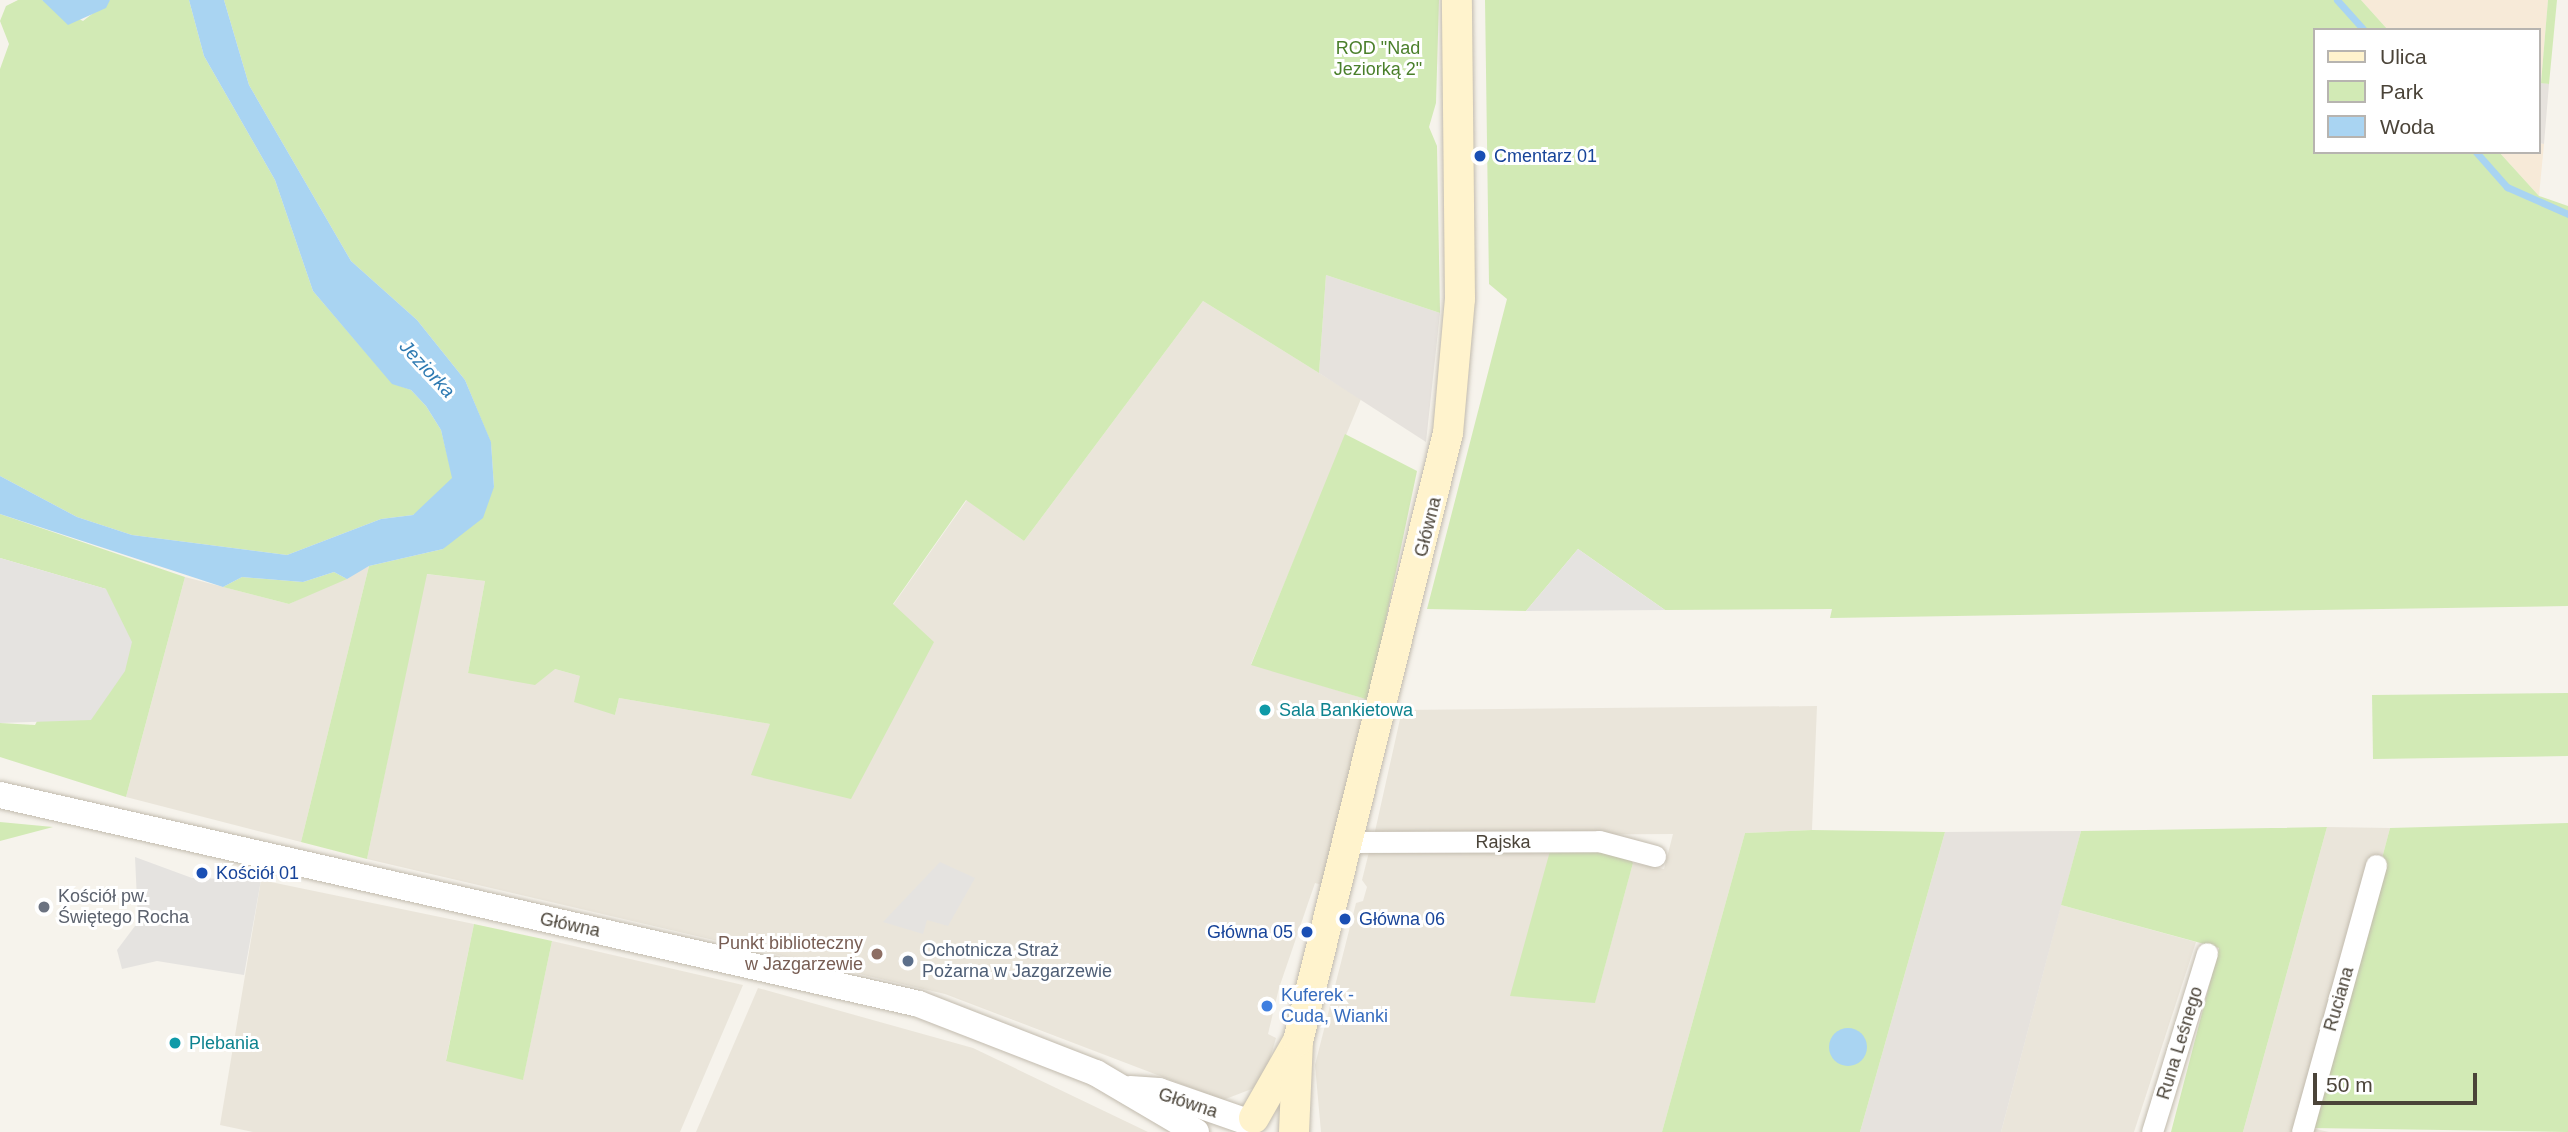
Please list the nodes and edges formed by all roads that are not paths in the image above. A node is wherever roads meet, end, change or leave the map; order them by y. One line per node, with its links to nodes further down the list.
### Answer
1 (1457, 0): 3 (main road, Główna)
2 (0, 795): 8 (street, Główna)
3 (1350, 842): 4 (street, Rajska); 7 (main road, Główna)
4 (1655, 856)
5 (2376, 865): 13 (street, Ruciana)
6 (2207, 953): 12 (street, Runa Leśnego)
7 (1298, 1041): 9 (main road, Główna); 11 (main road, Główna)
8 (1129, 1089): 9 (street, Główna); 10 (street, Główna)
9 (1244, 1123): 11 (main road)
10 (1196, 1132)
11 (1294, 1132)
12 (2152, 1132)
13 (2302, 1132)

